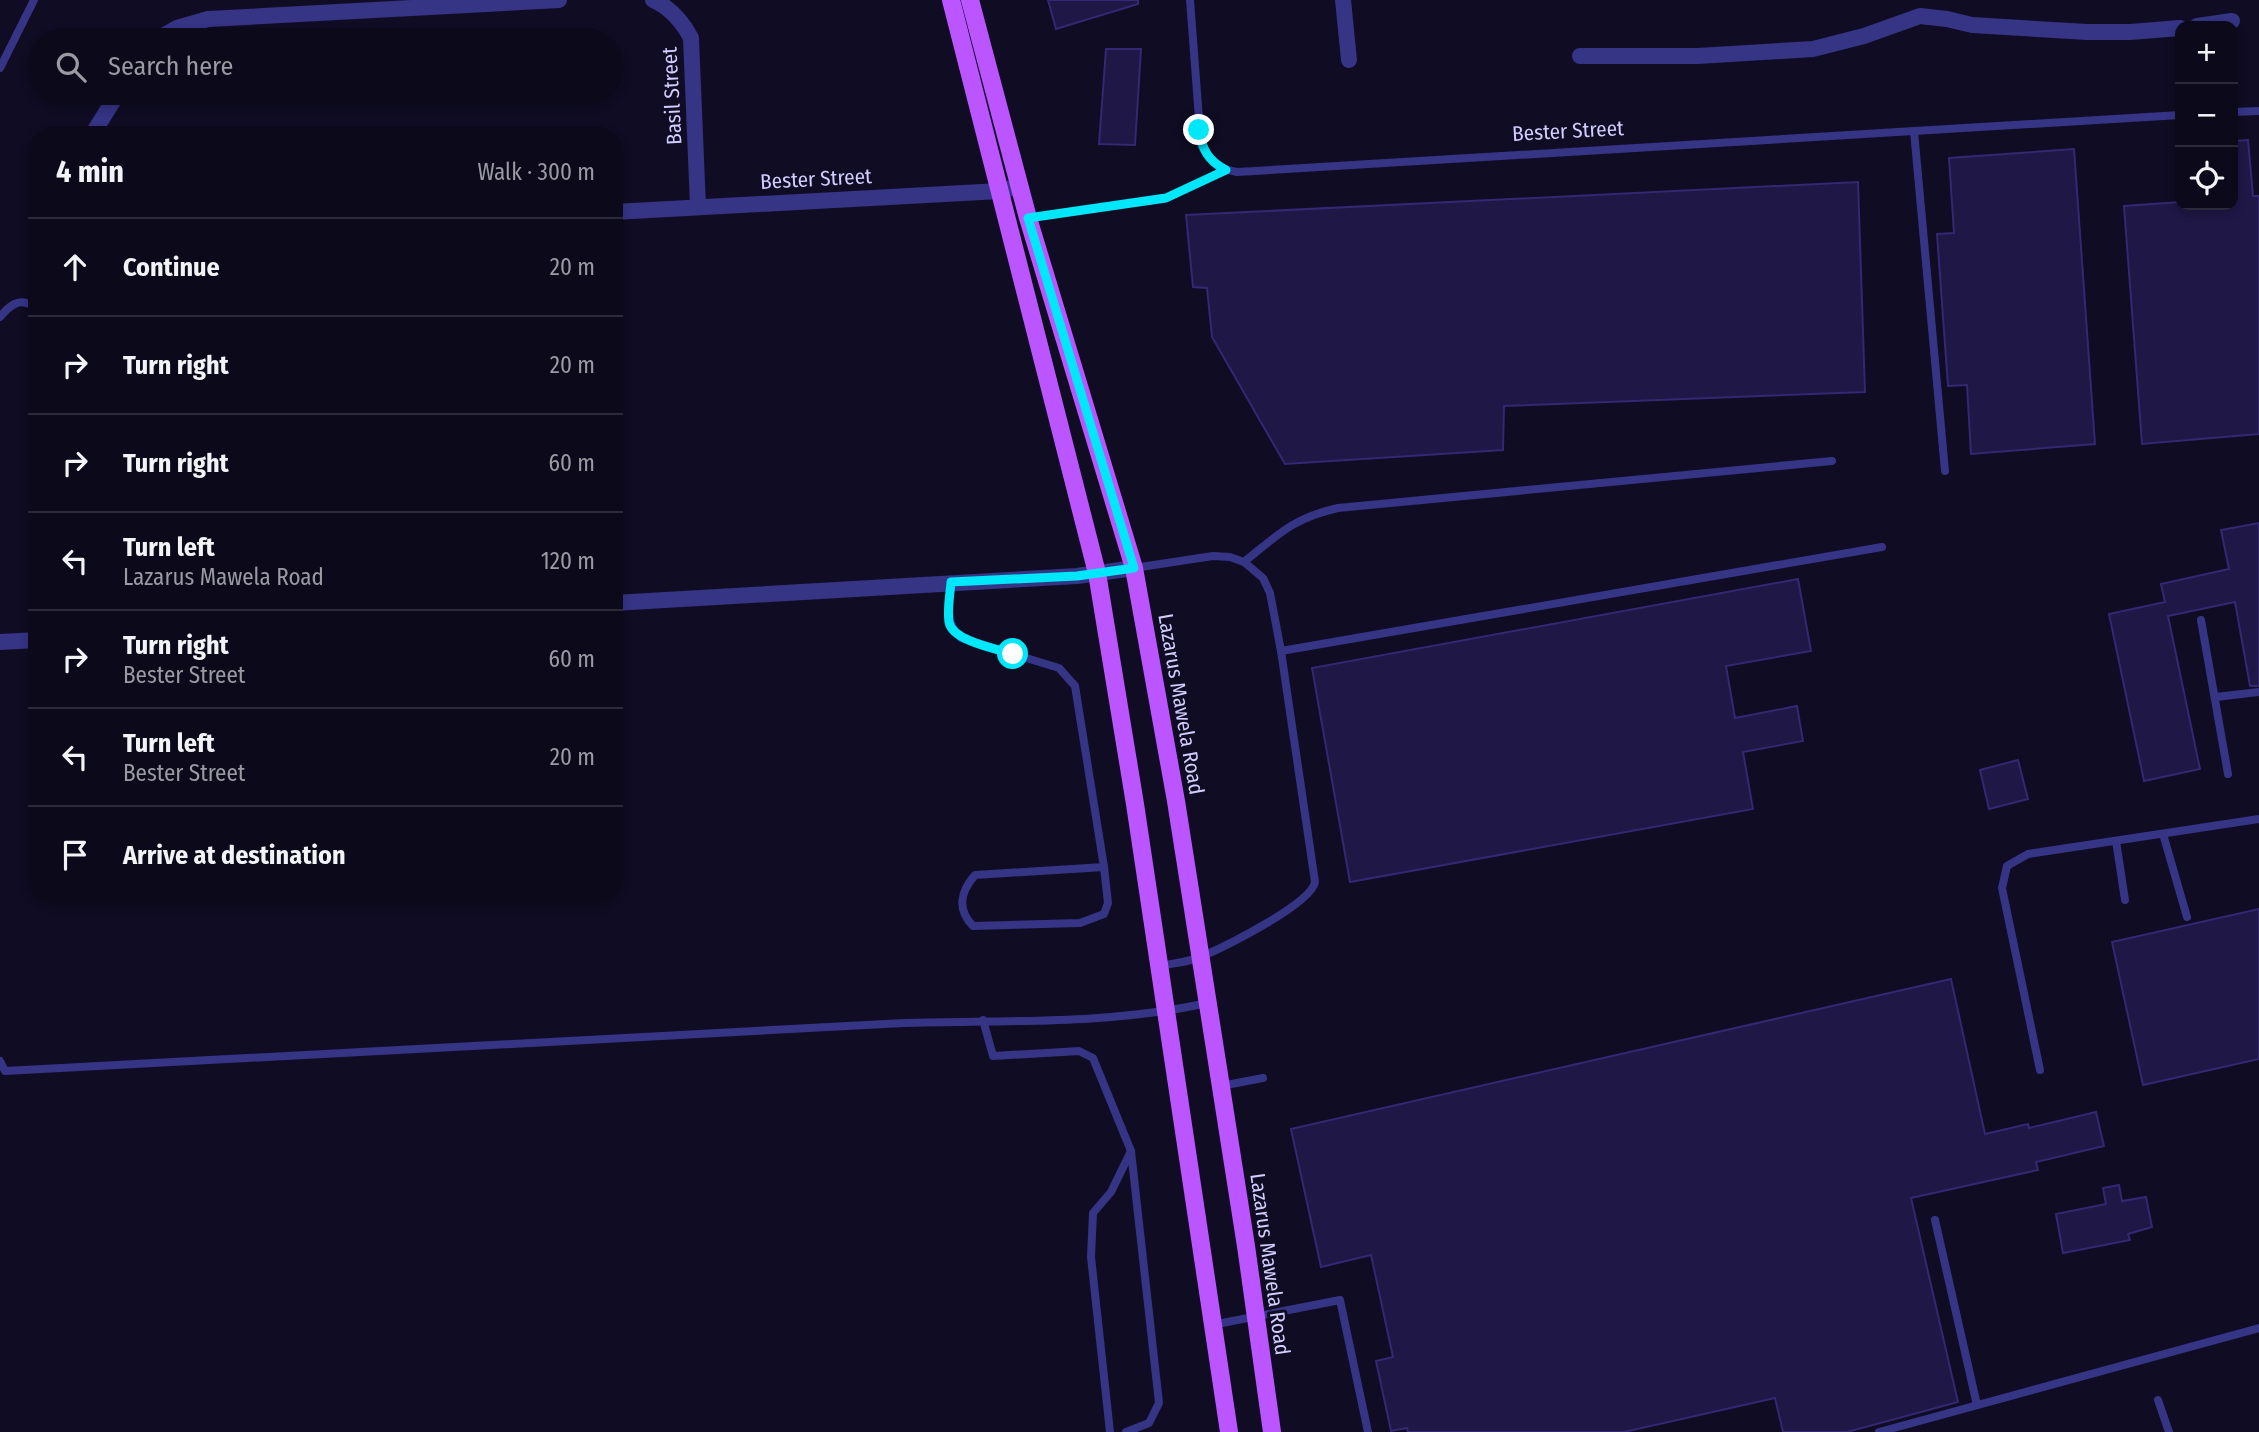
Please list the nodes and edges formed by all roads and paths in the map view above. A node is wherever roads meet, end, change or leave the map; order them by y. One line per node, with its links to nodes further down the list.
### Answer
1 (34, 0): 13 (lane)
2 (559, 0): 9 (street)
3 (653, 0): 23 (street, Basil Street)
4 (951, 0): 22 (main road)
5 (970, 0): 21 (main road, Lazarus Mawela Road)
6 (1190, 0): 20 (lane)
7 (1343, 0): 12 (street)
8 (1927, 8): 10 (street); 11 (street)
9 (180, 28)
10 (2175, 28)
11 (1580, 56)
12 (1349, 60)
13 (0, 68)
14 (111, 105): 18 (street)
15 (2259, 111): 16 (lane)
16 (2238, 112)
17 (2175, 115): 19 (lane, Bester Street)
18 (98, 126)
19 (1914, 131): 20 (lane, Bester Street); 29 (lane)
20 (1226, 170): 25 (path)
21 (1020, 186): 22 (street, Bester Street); 25 (main road, Lazarus Mawela Road)
22 (1000, 191): 23 (street, Bester Street); 33 (main road)
23 (698, 206): 24 (street, Bester Street)
24 (623, 211)
25 (1028, 218): 32 (main road, Lazarus Mawela Road)
26 (28, 304): 27 (lane)
27 (0, 317)
28 (1832, 461): 31 (lane)
29 (1945, 471)
30 (1882, 547): 39 (lane)
31 (1244, 562): 32 (lane); 39 (lane)
32 (1134, 568): 33 (street); 49 (main road, Lazarus Mawela Road)
33 (1097, 573): 34 (street); 50 (main road)
34 (951, 582): 35 (street); 46 (lane)
35 (623, 602)
36 (2201, 620): 41 (lane)
37 (28, 640): 38 (street)
38 (0, 642)
39 (1281, 650): 49 (lane)
40 (2259, 692): 41 (lane)
41 (2216, 697): 42 (lane)
42 (2228, 774)
43 (2259, 819): 44 (lane)
44 (2163, 834): 45 (lane); 48 (lane)
45 (2116, 841): 47 (lane); 55 (lane)
46 (1104, 867): 46 (lane)
47 (2125, 900)
48 (2187, 917)
49 (1201, 957): 50 (lane); 51 (main road, Lazarus Mawela Road)
50 (1158, 966): 52 (main road)
51 (1208, 1003): 52 (lane); 58 (main road, Lazarus Mawela Road)
52 (1166, 1012): 53 (lane); 62 (main road)
53 (983, 1020): 56 (lane); 59 (lane)
54 (0, 1061): 56 (lane)
55 (2040, 1070)
56 (2, 1071)
57 (1263, 1078): 58 (lane)
58 (1220, 1086): 61 (main road, Lazarus Mawela Road)
59 (1131, 1151): 66 (lane); 67 (lane)
60 (1935, 1220): 65 (lane)
61 (1255, 1318): 62 (lane); 69 (main road, Lazarus Mawela Road); 70 (lane)
62 (1212, 1325): 68 (main road)
63 (2259, 1328): 65 (lane)
64 (2158, 1400): 72 (lane)
65 (1977, 1405): 71 (lane)
66 (1110, 1432)
67 (1126, 1432)
68 (1229, 1432)
69 (1272, 1432)
70 (1368, 1432)
71 (1879, 1432)
72 (2169, 1432)

